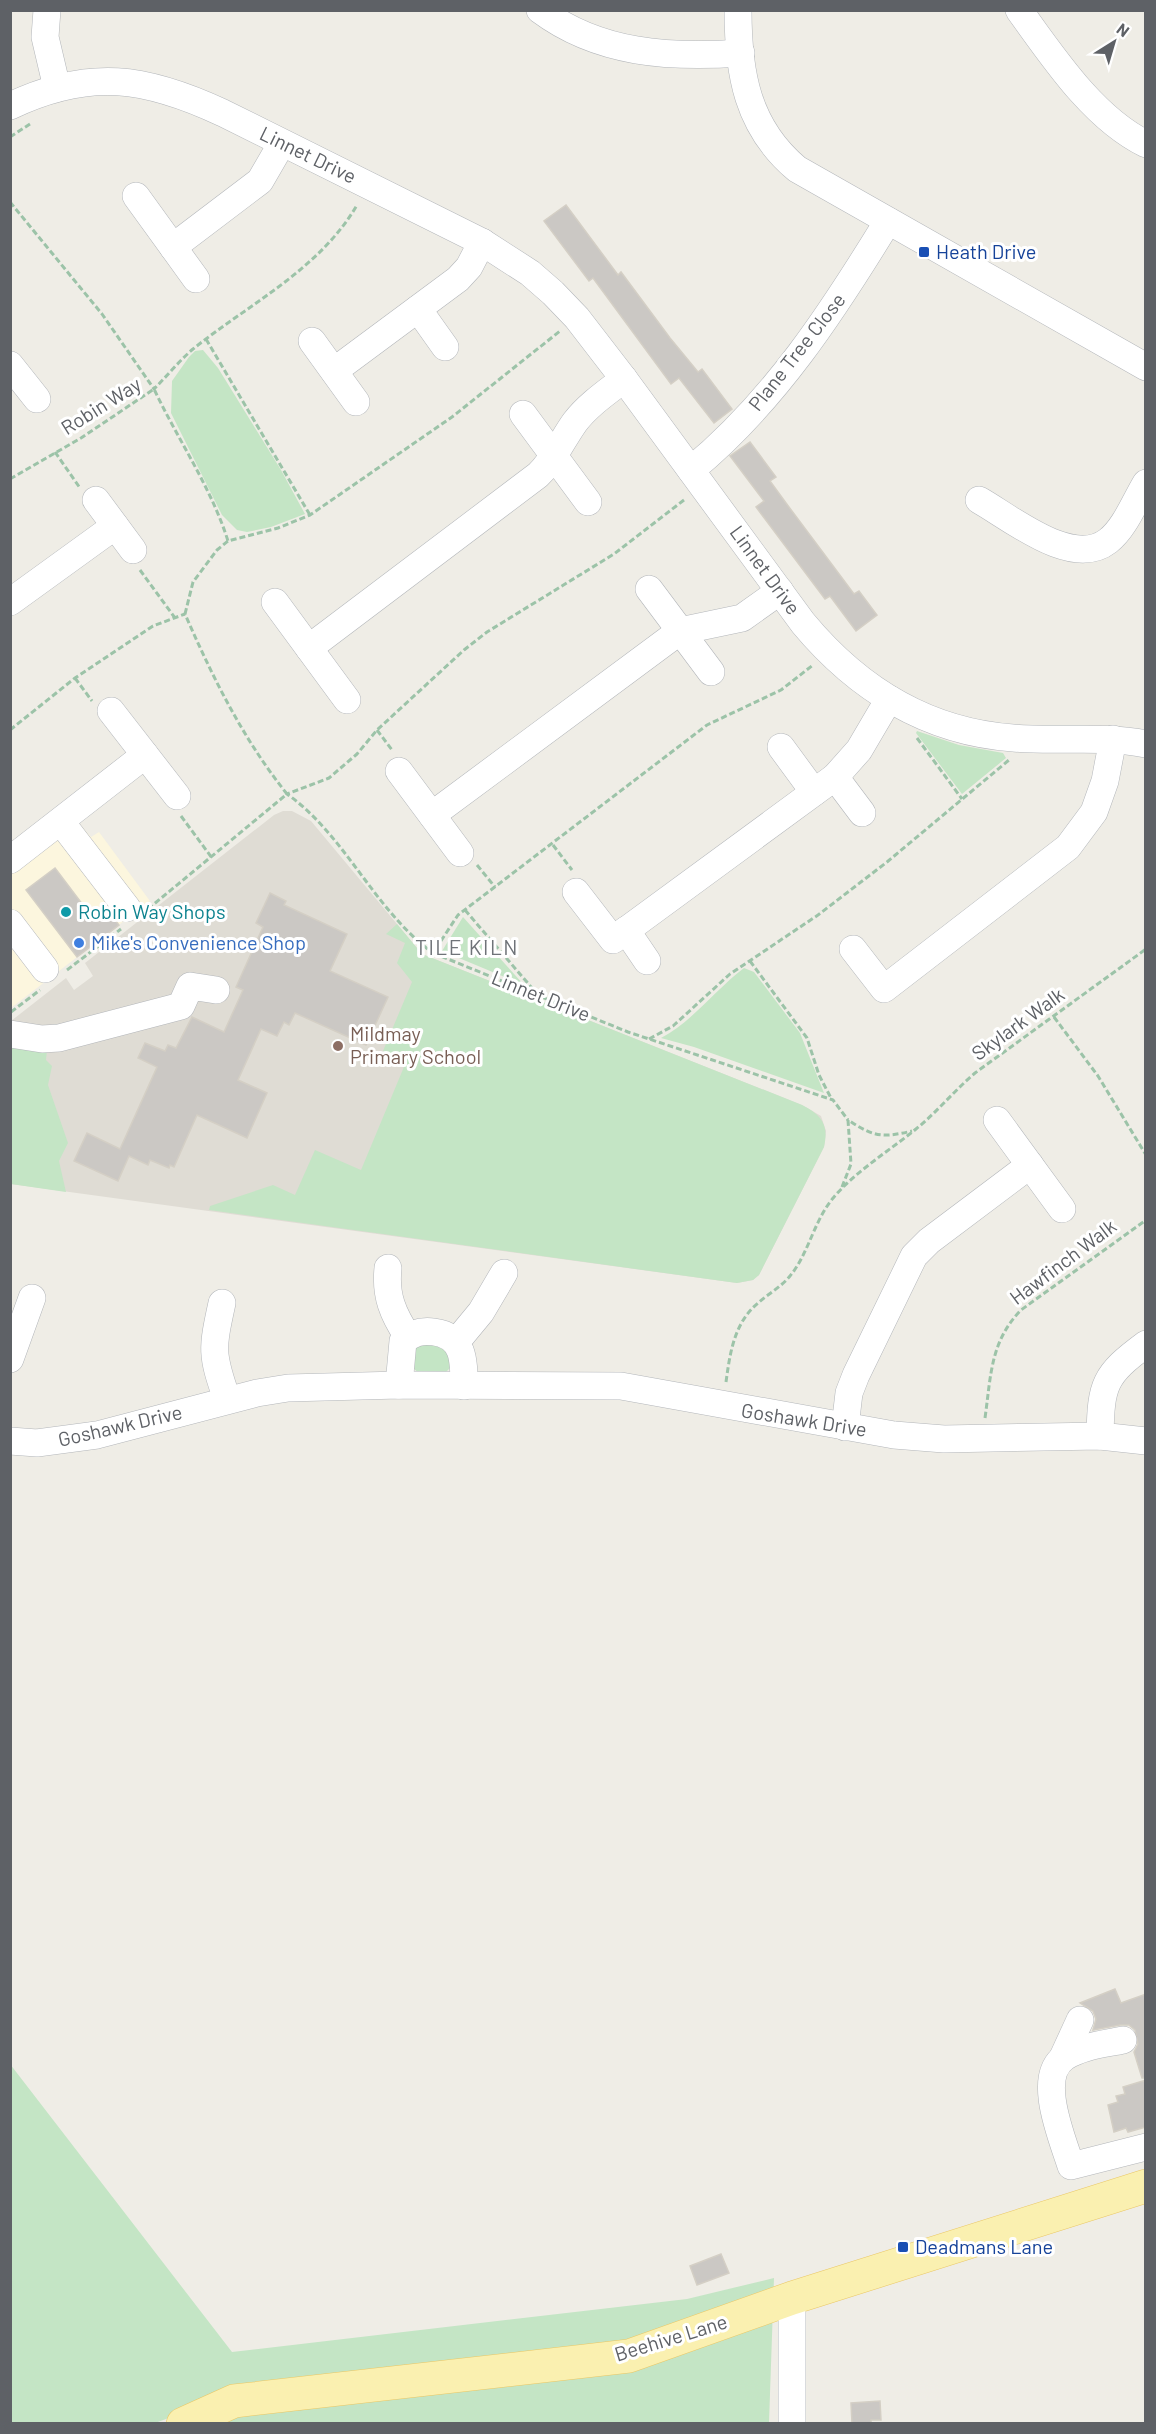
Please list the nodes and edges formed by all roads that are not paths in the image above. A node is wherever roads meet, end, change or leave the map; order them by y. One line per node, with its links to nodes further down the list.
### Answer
1 (47, 10): 6 (street)
2 (540, 10): 5 (street)
3 (738, 10): 5 (street)
4 (1019, 10): 9 (street)
5 (741, 54): 11 (street)
6 (57, 88): 7 (street, Linnet Drive); 8 (street, Linnet Drive)
7 (10, 106)
8 (282, 142): 12 (street, Linnet Drive); 13 (street)
9 (1146, 144)
10 (136, 196): 13 (street)
11 (888, 221): 19 (street); 26 (street, Plane Tree Close)
12 (482, 242): 15 (street); 21 (street, Linnet Drive)
13 (173, 247): 14 (street)
14 (196, 279)
15 (418, 309): 17 (street); 20 (street)
16 (312, 341): 20 (street)
17 (445, 347)
18 (10, 365): 22 (street)
19 (1146, 367)
20 (334, 371): 23 (street)
21 (624, 379): 25 (street); 26 (street, Linnet Drive)
22 (37, 399)
23 (356, 402)
24 (523, 414): 25 (street)
25 (554, 456): 30 (street); 38 (street)
26 (691, 470): 34 (street, Linnet Drive)
27 (1146, 483): 29 (street)
28 (96, 500): 31 (street)
29 (979, 500)
30 (588, 502)
31 (115, 526): 32 (street); 35 (street)
32 (133, 550)
33 (649, 589): 37 (street)
34 (780, 591): 37 (street); 40 (street, Linnet Drive)
35 (10, 602)
36 (275, 602): 38 (street)
37 (680, 631): 39 (street); 52 (street)
38 (309, 648): 41 (street)
39 (711, 672)
40 (889, 699): 43 (street, Linnet Drive); 48 (street)
41 (347, 700)
42 (111, 711): 46 (street)
43 (1113, 739): 44 (street, Linnet Drive); 60 (street)
44 (1146, 744)
45 (781, 747): 49 (street)
46 (145, 755): 50 (street); 53 (street)
47 (399, 771): 52 (street)
48 (835, 777): 49 (street); 51 (street)
49 (814, 792): 59 (street)
50 (177, 796)
51 (862, 813)
52 (432, 815): 54 (street)
53 (61, 822): 55 (street); 57 (street)
54 (460, 852)
55 (13, 854)
56 (576, 892): 59 (street)
57 (127, 908)
58 (10, 922): 62 (street)
59 (626, 930): 61 (street)
60 (853, 949)
61 (646, 961)
62 (45, 969)
63 (216, 990): 64 (street)
64 (10, 1034)
65 (998, 1120): 66 (street)
66 (1030, 1166): 67 (street); 79 (street)
67 (1062, 1209)
68 (388, 1268): 72 (street)
69 (504, 1273): 73 (street)
70 (32, 1298): 75 (street)
71 (222, 1303): 78 (street)
72 (408, 1337): 73 (street); 76 (street)
73 (457, 1341): 77 (street)
74 (1146, 1344): 80 (street)
75 (10, 1359)
76 (399, 1385): 77 (street, Goshawk Drive); 78 (street, Goshawk Drive)
77 (464, 1386): 79 (street, Goshawk Drive)
78 (227, 1399): 81 (street, Goshawk Drive)
79 (845, 1427): 80 (street, Goshawk Drive)
80 (1100, 1436): 82 (street, Goshawk Drive)
81 (10, 1441)
82 (1146, 1441)
83 (1080, 2020): 85 (street)
84 (1123, 2040): 85 (street)
85 (1063, 2057): 86 (street)
86 (1146, 2146)
87 (1146, 2186): 88 (main road, Beehive Lane)
88 (792, 2298): 89 (main road, Beehive Lane); 90 (street)
89 (183, 2424)
90 (792, 2424)

